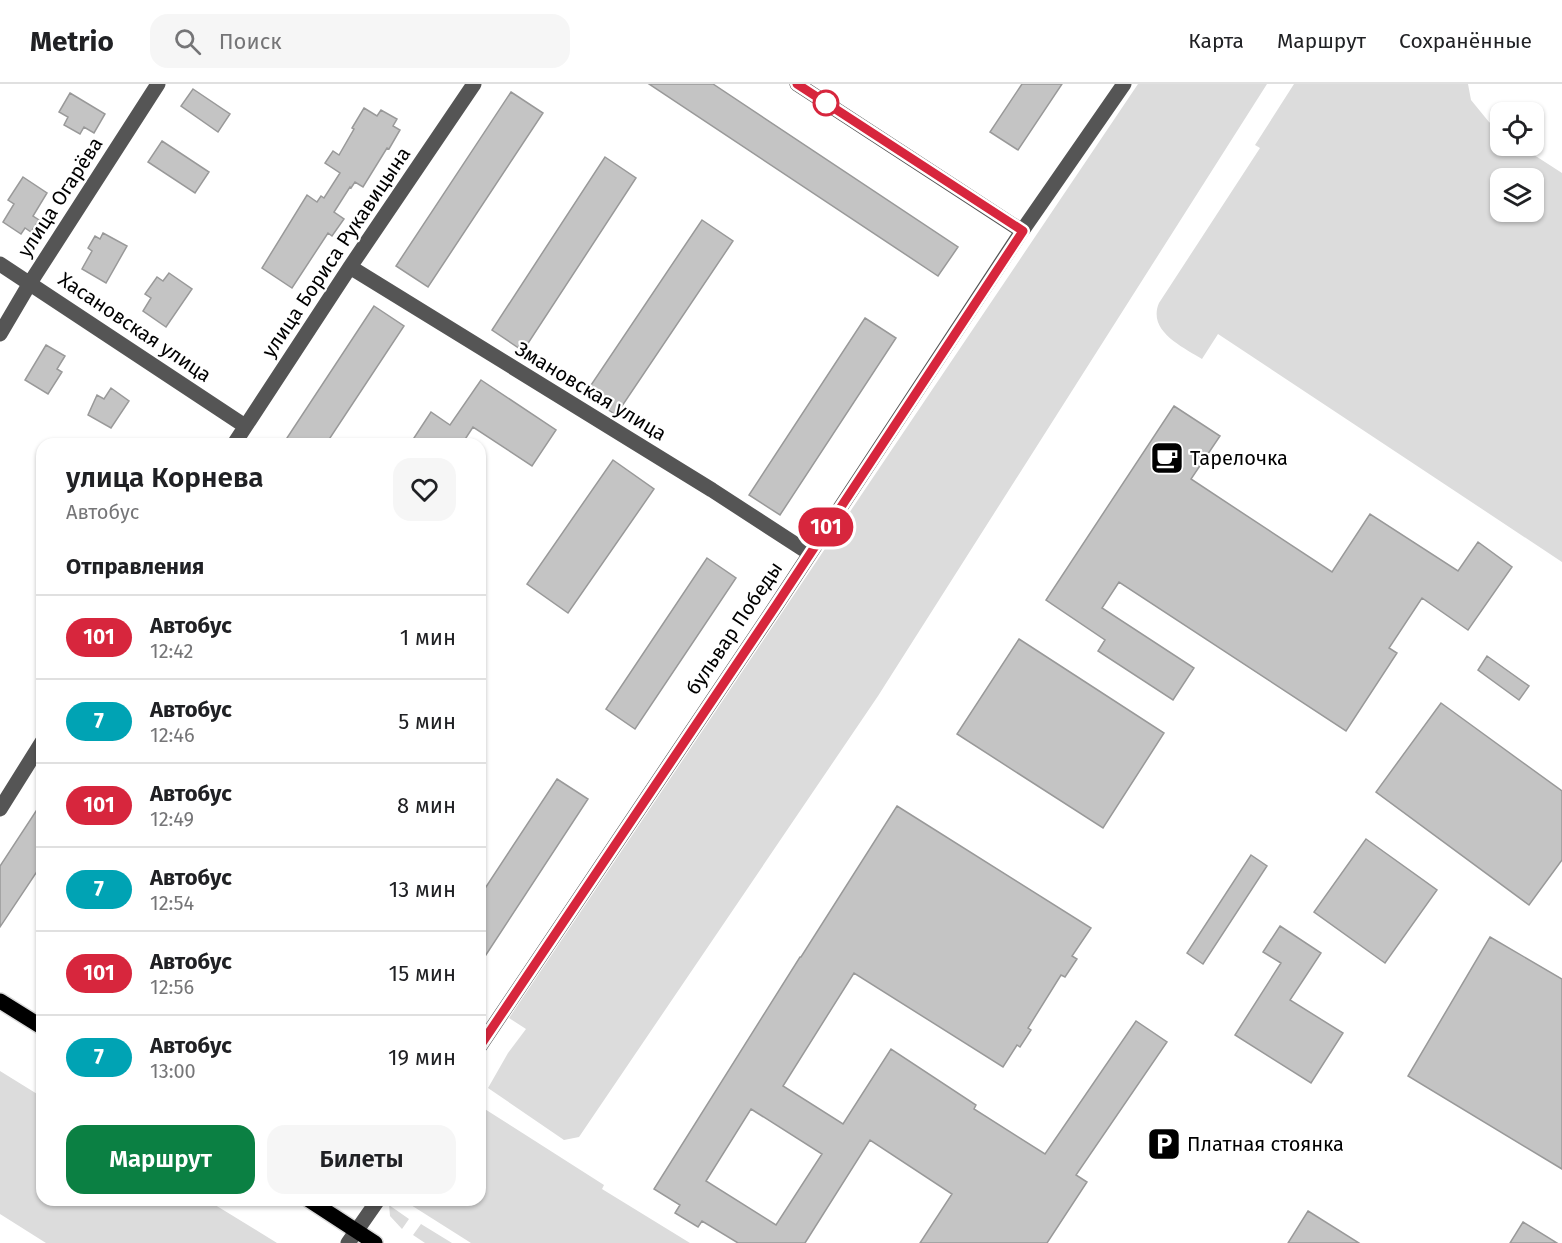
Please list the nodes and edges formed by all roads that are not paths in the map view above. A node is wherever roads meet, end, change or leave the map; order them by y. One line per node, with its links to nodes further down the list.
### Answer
1 (158, 84): 8 (street, улица Огарёва)
2 (474, 84): 7 (street, улица Бориса Рукавицына)
3 (797, 84): 5 (street)
4 (1124, 84): 5 (street, бульвар Победы)
5 (1023, 231): 12 (street, бульвар Победы)
6 (0, 264): 8 (street, Хасановская улица)
7 (350, 267): 10 (street, улица Бориса Рукавицына); 12 (street, Змановская улица)
8 (30, 283): 9 (street, улица Огарёва); 10 (street, Хасановская улица)
9 (0, 334)
10 (245, 426): 11 (street, улица Бориса Рукавицына)
11 (238, 438)
12 (809, 553): 17 (street, бульвар Победы)
13 (36, 752): 14 (street)
14 (0, 809)
15 (0, 1001): 16 (main road)
16 (36, 1023)
17 (486, 1037)
18 (316, 1206): 20 (main road)
19 (374, 1206): 20 (street)
20 (352, 1237): 21 (main road)
21 (375, 1243)

